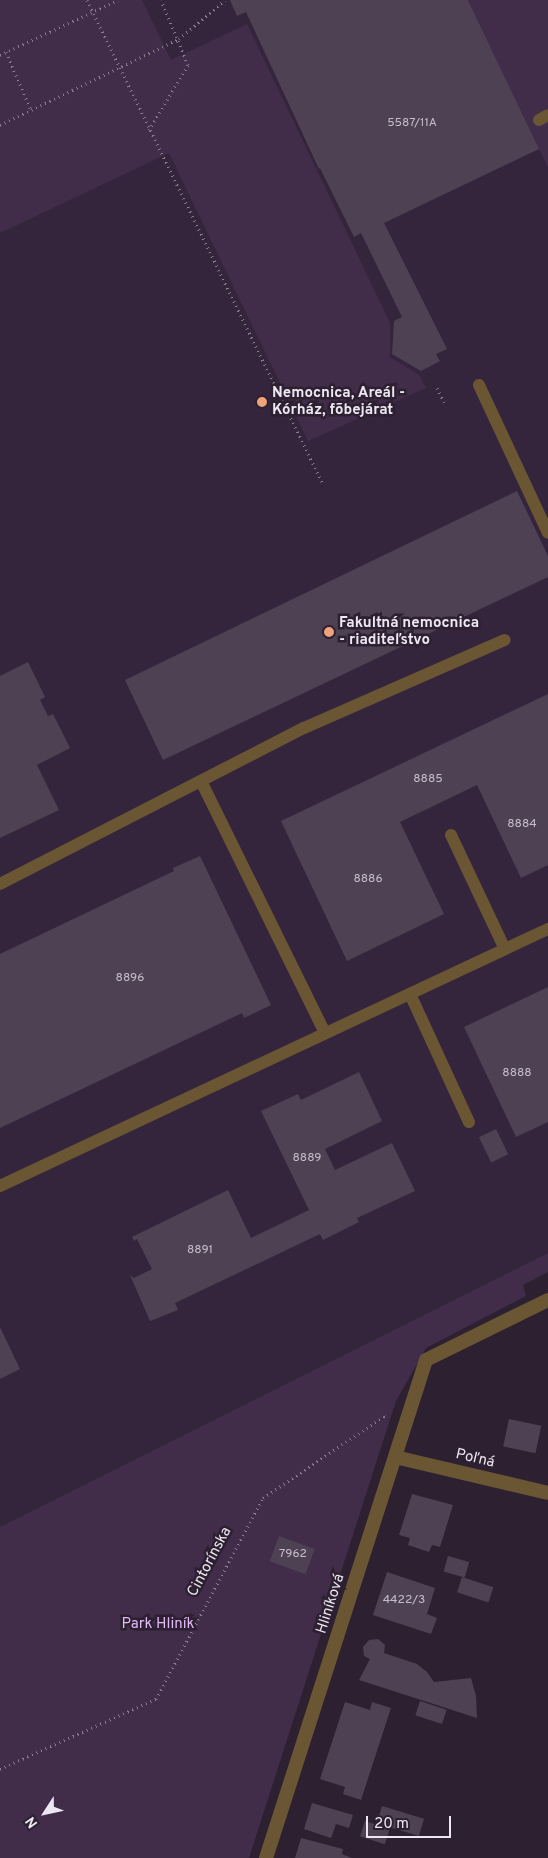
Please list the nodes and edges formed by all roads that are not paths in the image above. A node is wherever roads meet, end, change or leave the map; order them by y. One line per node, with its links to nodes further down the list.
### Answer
1 (479, 385): 2 (lane)
2 (548, 533)
3 (504, 640): 4 (lane)
4 (201, 781): 6 (lane); 10 (lane)
5 (451, 835): 8 (lane)
6 (0, 884)
7 (548, 929): 8 (lane)
8 (505, 950): 9 (lane)
9 (410, 994): 10 (lane); 11 (lane)
10 (325, 1034): 12 (lane)
11 (469, 1122)
12 (0, 1186)
13 (548, 1300): 14 (street, Hliníková)
14 (395, 1457): 15 (street, Poľná); 16 (street, Hliníková)
15 (548, 1493)
16 (266, 1858)

